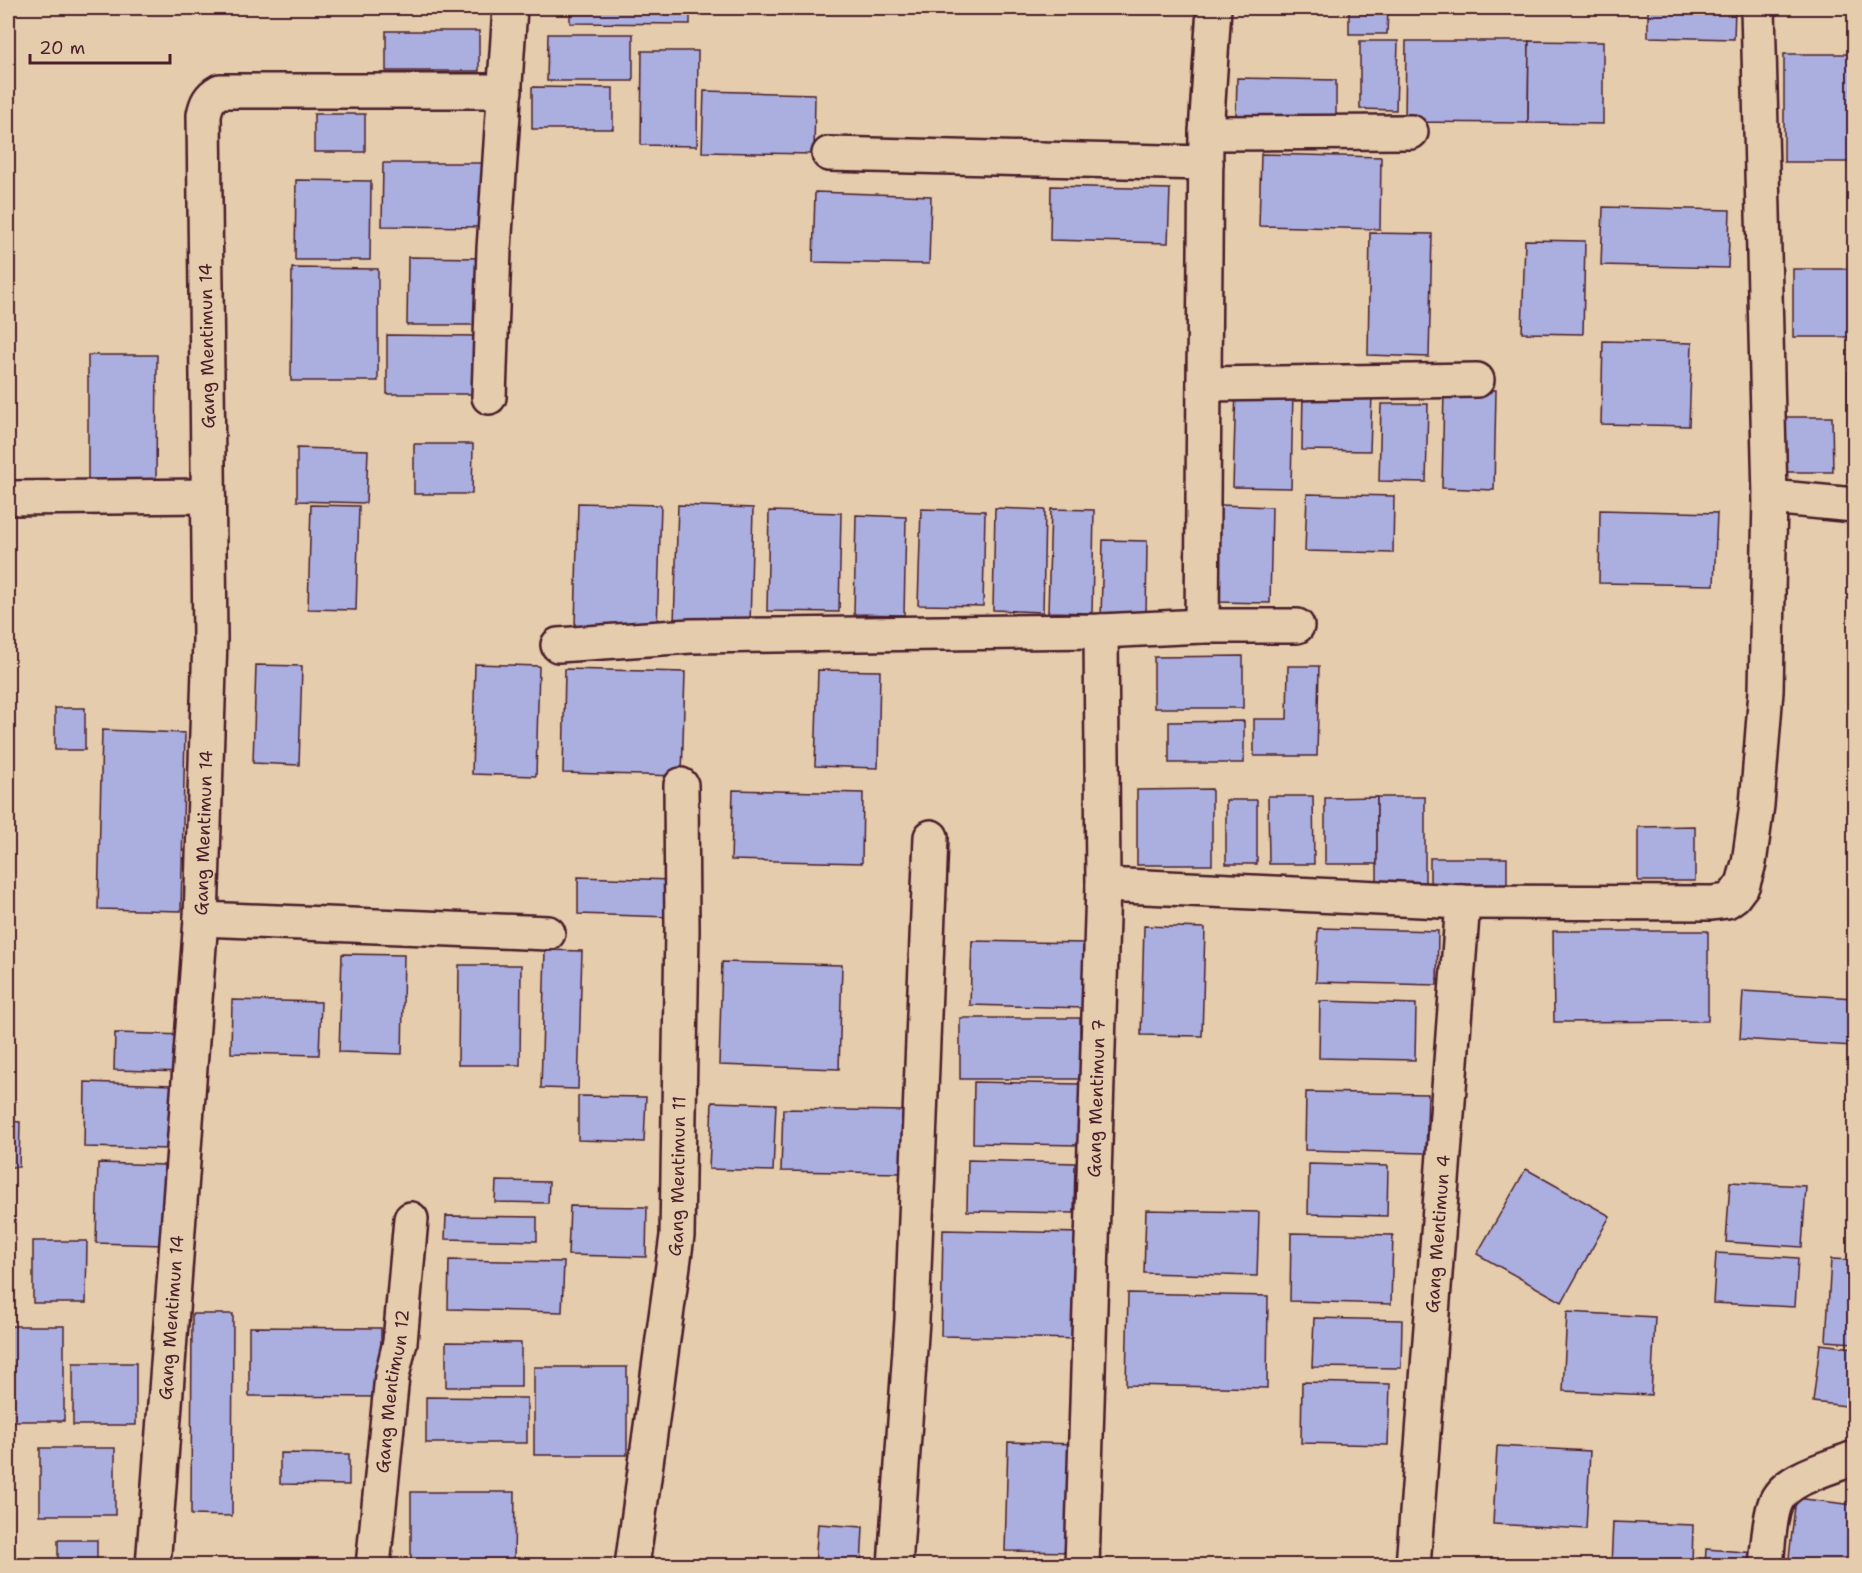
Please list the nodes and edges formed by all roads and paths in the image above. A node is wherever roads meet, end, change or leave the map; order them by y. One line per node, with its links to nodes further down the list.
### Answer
1 (510, 8): 4 (street)
2 (1214, 8): 6 (street)
3 (1758, 8): 12 (street)
4 (505, 91): 10 (street); 11 (street, Gang Mentimun 14)
5 (1412, 132): 6 (street)
6 (1206, 148): 7 (street); 9 (street)
7 (829, 154)
8 (1477, 380): 9 (street)
9 (1204, 384): 15 (street)
10 (489, 397)
11 (208, 496): 13 (street); 23 (street, Gang Mentimun 14)
12 (1770, 497): 14 (street); 22 (street)
13 (8, 498)
14 (1854, 505)
15 (1202, 626): 16 (street); 17 (street)
16 (1297, 626)
17 (1101, 631): 18 (street); 21 (street, Gang Mentimun 7)
18 (558, 645)
19 (681, 785): 29 (street, Gang Mentimun 11)
20 (931, 837): 30 (street)
21 (1103, 885): 22 (street); 31 (street, Gang Mentimun 7)
22 (1463, 902): 32 (street, Gang Mentimun 4)
23 (201, 919): 24 (street); 27 (street, Gang Mentimun 14)
24 (548, 933)
25 (411, 1219): 28 (street, Gang Mentimun 12)
26 (1854, 1458): 33 (street)
27 (153, 1566)
28 (373, 1566)
29 (632, 1566)
30 (895, 1566)
31 (1082, 1566)
32 (1413, 1566)
33 (1766, 1566)

